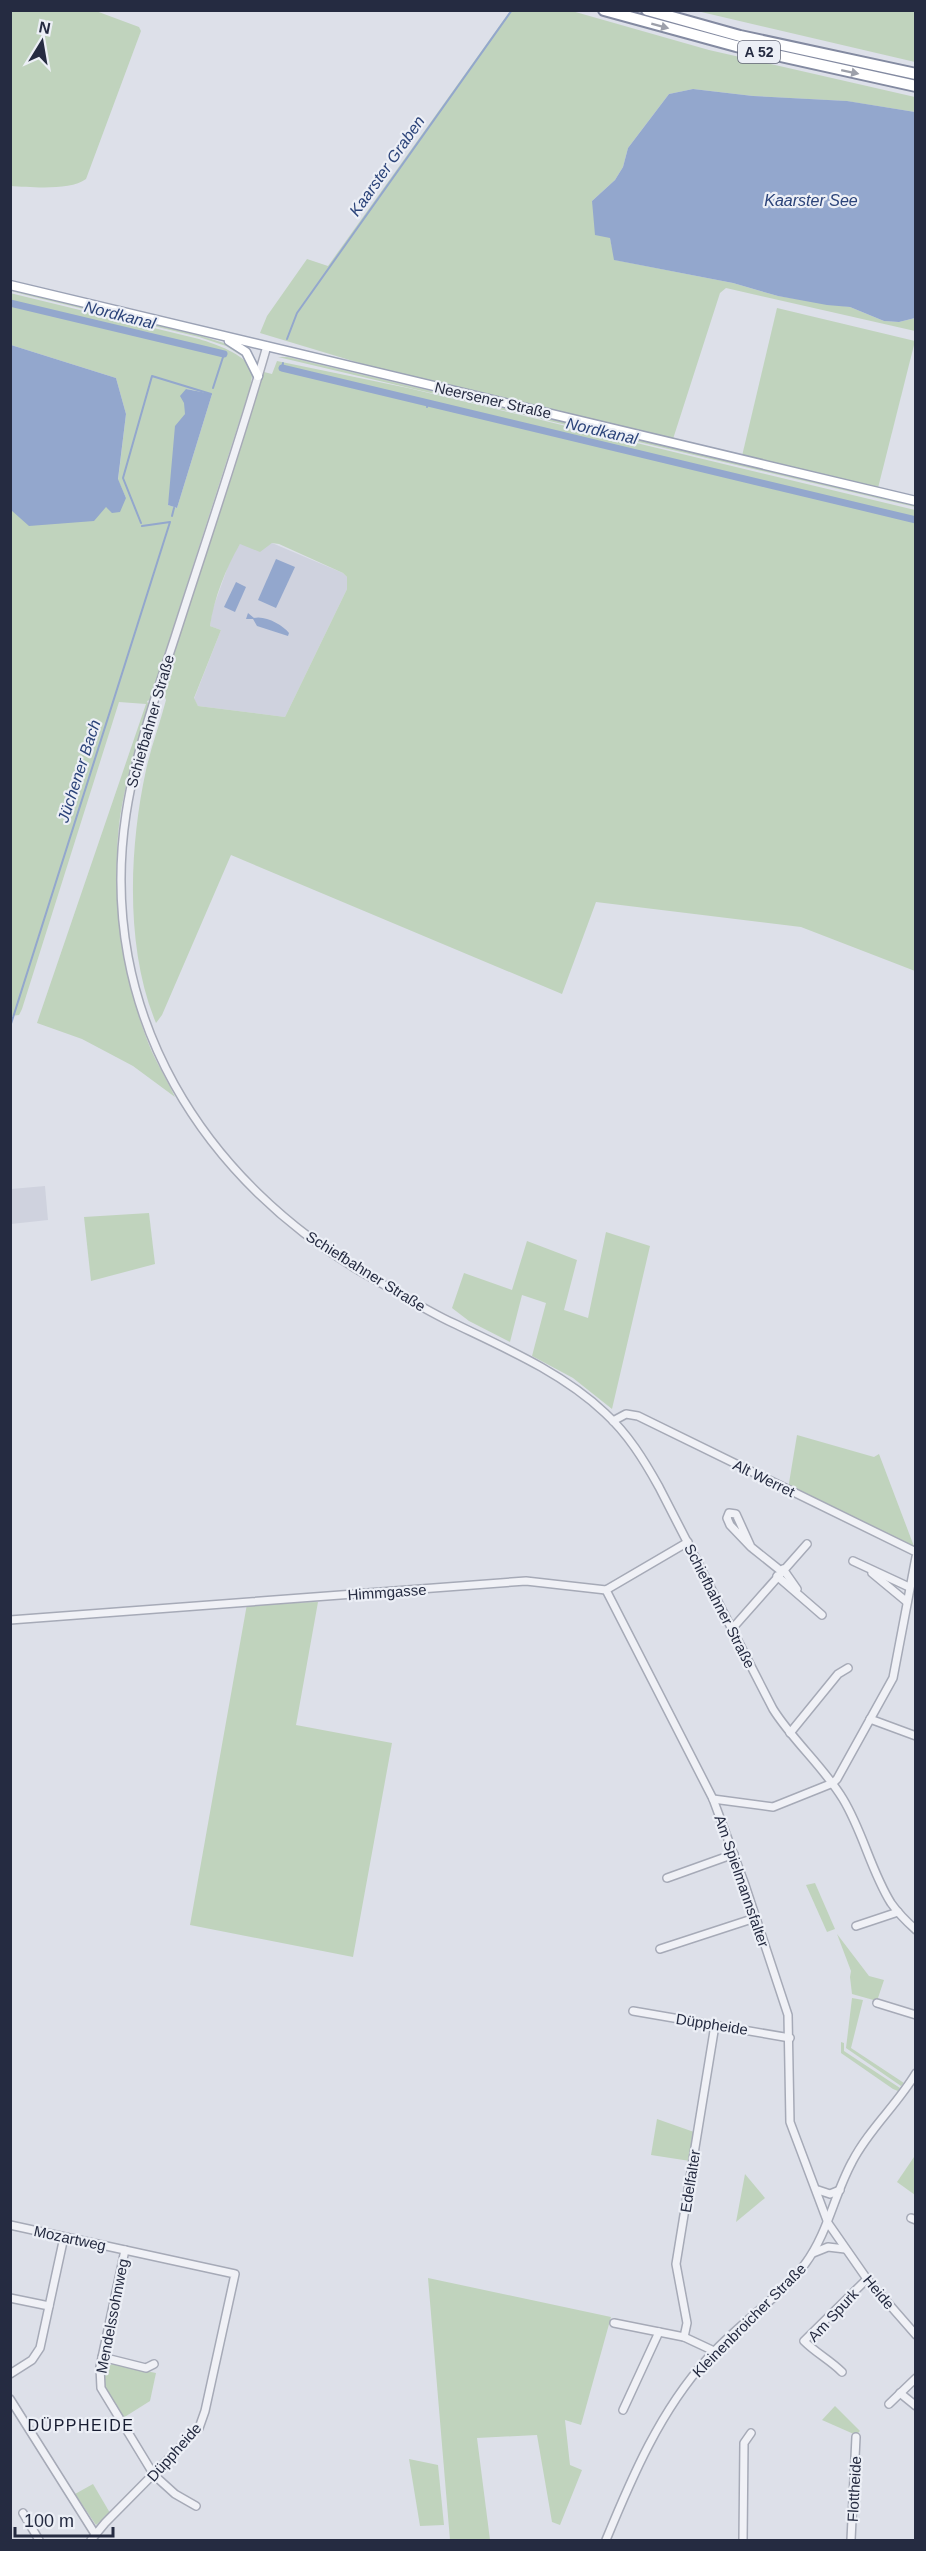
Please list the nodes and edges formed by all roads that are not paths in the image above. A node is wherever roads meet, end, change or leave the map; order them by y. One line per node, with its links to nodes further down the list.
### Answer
1 (604, 10): 4 (highway, A 52, one-way to 4)
2 (647, 10): 3 (highway, A 52)
3 (915, 74)
4 (915, 86)
5 (10, 285): 6 (main road, Neersener Straße)
6 (215, 334): 7 (main road, Neersener Straße); 8 (main road)
7 (267, 346): 8 (street, Schiefbahner Straße); 9 (main road, Neersener Straße)
8 (258, 376): 10 (street, Schiefbahner Straße)
9 (915, 501)
10 (613, 1420): 11 (street, Schiefbahner Straße); 14 (street, Alt Werret)
11 (688, 1542): 20 (street); 24 (street, Schiefbahner Straße)
12 (807, 1544): 18 (street)
13 (752, 1546): 13 (street); 18 (street)
14 (915, 1552)
15 (915, 1557): 19 (street)
16 (853, 1561): 17 (street)
17 (863, 1566): 19 (street); 21 (street)
18 (781, 1572): 22 (street); 24 (street)
19 (909, 1587): 21 (street)
20 (606, 1590): 23 (street, Himmgasse); 30 (street, Am Spielmannsfalter)
21 (907, 1602): 26 (street)
22 (822, 1615)
23 (10, 1620)
24 (731, 1630): 27 (street, Schiefbahner Straße)
25 (848, 1668): 27 (street)
26 (870, 1719): 28 (street); 29 (street)
27 (790, 1733): 29 (street, Schiefbahner Straße)
28 (915, 1736)
29 (833, 1783): 30 (street); 33 (street, Schiefbahner Straße)
30 (713, 1799): 31 (street, Am Spielmannsfalter)
31 (734, 1854): 32 (street); 34 (street, Am Spielmannsfalter)
32 (667, 1878)
33 (898, 1912): 35 (street); 36 (street, Schiefbahner Straße)
34 (755, 1918): 37 (street); 42 (street, Am Spielmannsfalter)
35 (856, 1926)
36 (915, 1930)
37 (660, 1948)
38 (877, 2003): 40 (street)
39 (633, 2011): 41 (street, Düppheide)
40 (915, 2017)
41 (716, 2025): 42 (street, Düppheide); 59 (street, Edelfalter)
42 (790, 2038): 44 (street, Am Spielmannsfalter)
43 (915, 2077): 45 (street, Kleinenbroicher Straße)
44 (817, 2190): 45 (street); 46 (street, Am Spielmannsfalter)
45 (840, 2190): 46 (street, Kleinenbroicher Straße)
46 (828, 2223): 49 (street, Heide); 51 (street, Kleinenbroicher Straße)
47 (10, 2225): 48 (street, Mozartweg)
48 (64, 2237): 50 (street, Mozartweg); 55 (street)
49 (845, 2249): 51 (street); 53 (street, Heide)
50 (125, 2250): 52 (street, Mozartweg); 61 (street, Mendelssohnweg)
51 (813, 2253): 60 (street, Kleinenbroicher Straße)
52 (235, 2274): 73 (street, Düppheide)
53 (867, 2279): 58 (street, Heide); 63 (street, Am Spurk)
54 (10, 2298): 55 (street)
55 (49, 2306): 64 (street)
56 (614, 2323): 57 (street)
57 (659, 2332): 59 (street); 70 (street)
58 (915, 2335)
59 (684, 2337): 60 (street)
60 (714, 2351): 78 (street, Kleinenbroicher Straße)
61 (102, 2357): 62 (street); 73 (street, Mendelssohnweg)
62 (154, 2364)
63 (842, 2372)
64 (10, 2374)
65 (915, 2378): 66 (street)
66 (900, 2393): 68 (street); 69 (street)
67 (10, 2399): 76 (street)
68 (889, 2404)
69 (915, 2406)
70 (623, 2410)
71 (751, 2433): 79 (street)
72 (856, 2437): 80 (street, Flottheide)
73 (154, 2475): 74 (street, Mendelssohnweg); 76 (street, Düppheide)
74 (195, 2505)
75 (23, 2513): 77 (street)
76 (93, 2537)
77 (39, 2541)
78 (606, 2541)
79 (743, 2541)
80 (851, 2541)

